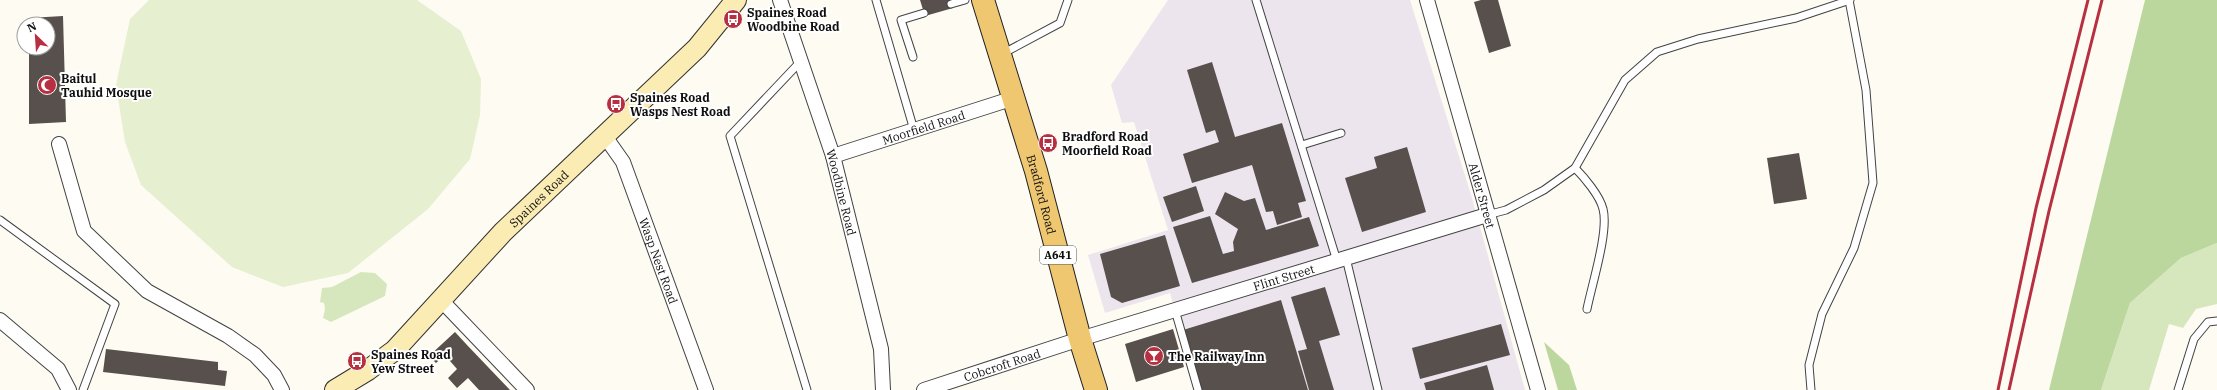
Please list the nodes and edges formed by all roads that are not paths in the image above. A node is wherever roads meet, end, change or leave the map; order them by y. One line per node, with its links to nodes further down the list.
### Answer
1 (736, 0): 18 (street, Spaines Road)
2 (780, 0): 14 (street, Woodbine Road)
3 (876, 0): 16 (lane)
4 (965, 0): 10 (lane)
5 (983, 0): 12 (main road, Bradford Road / A641)
6 (1068, 0): 12 (lane)
7 (1256, 0): 20 (lane)
8 (1427, 0): 23 (street, Alder Street)
9 (1849, 0): 22 (lane); 45 (lane)
10 (951, 4)
11 (924, 13): 13 (lane)
12 (1000, 55): 15 (main road, Bradford Road / A641)
13 (913, 57)
14 (801, 61): 21 (street, Woodbine Road); 38 (lane)
15 (1015, 102): 16 (street, Moorfield Road); 31 (main road, Bradford Road / A641)
16 (914, 130): 21 (street, Moorfield Road)
17 (1340, 133): 20 (lane)
18 (604, 135): 26 (street, Spaines Road); 37 (street, Wasp Nest Road)
19 (58, 144): 34 (street)
20 (1302, 145): 25 (lane)
21 (832, 156): 39 (street, Woodbine Road)
22 (1575, 168): 23 (lane); 27 (lane)
23 (1487, 215): 25 (street, Flint Street); 44 (street, Alder Street)
24 (0, 220): 33 (lane)
25 (1342, 259): 28 (street, Flint Street); 43 (lane)
26 (440, 299): 35 (street, Spaines Road); 36 (street)
27 (1587, 309)
28 (1175, 310): 31 (street, Flint Street); 42 (lane)
29 (0, 320): 32 (street)
30 (2217, 321): 46 (lane)
31 (1080, 339): 40 (street, Cobcroft Road); 41 (main road, Bradford Road / A641)
32 (69, 390)
33 (83, 390)
34 (282, 390)
35 (337, 390)
36 (527, 390)
37 (706, 390)
38 (807, 390)
39 (883, 390)
40 (924, 390)
41 (1096, 390)
42 (1198, 390)
43 (1378, 390)
44 (1538, 390)
45 (1811, 390)
46 (2178, 390)

